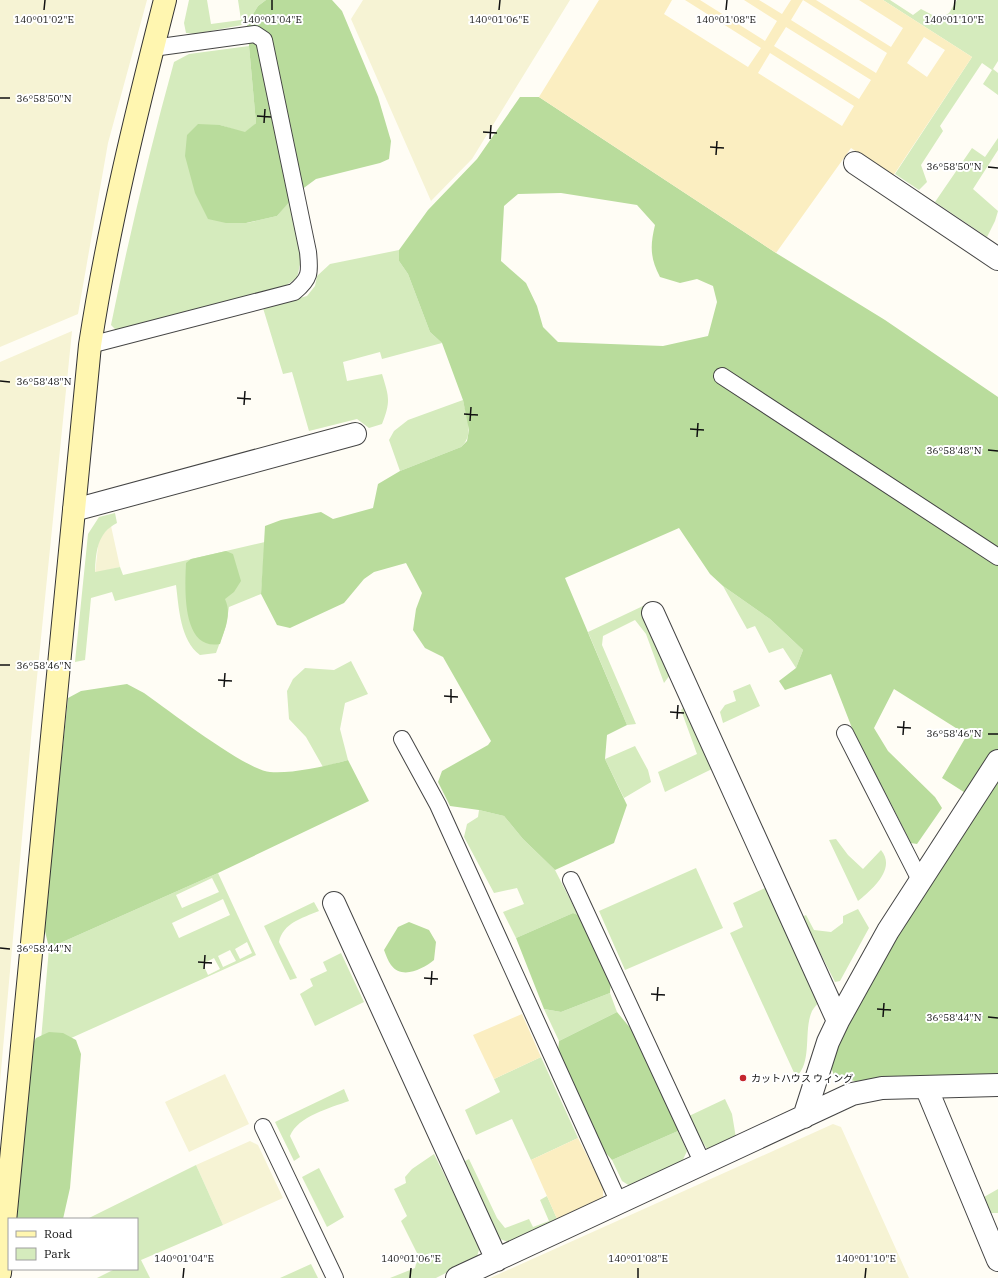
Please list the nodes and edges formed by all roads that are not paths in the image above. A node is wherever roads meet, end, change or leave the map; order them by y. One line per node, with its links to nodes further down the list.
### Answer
1 (165, 0): 2 (street)
2 (153, 48): 5 (street); 5 (lane)
3 (855, 163): 4 (street)
4 (998, 260)
5 (90, 345): 8 (street)
6 (722, 376): 9 (lane)
7 (355, 434): 8 (street)
8 (74, 510): 26 (street)
9 (998, 557)
10 (653, 613): 17 (street)
11 (845, 733): 15 (lane)
12 (402, 739): 23 (lane)
13 (998, 761): 15 (street)
14 (571, 880): 22 (lane)
15 (920, 880): 17 (street)
16 (334, 903): 24 (street)
17 (838, 1022): 20 (street)
18 (998, 1085): 19 (street)
19 (926, 1087): 20 (street); 25 (street)
20 (804, 1117): 22 (street)
21 (263, 1127): 27 (lane)
22 (704, 1164): 23 (street)
23 (619, 1203): 24 (street)
24 (497, 1260): 28 (street)
25 (998, 1260)
26 (0, 1273)
27 (335, 1278)
28 (457, 1278)

